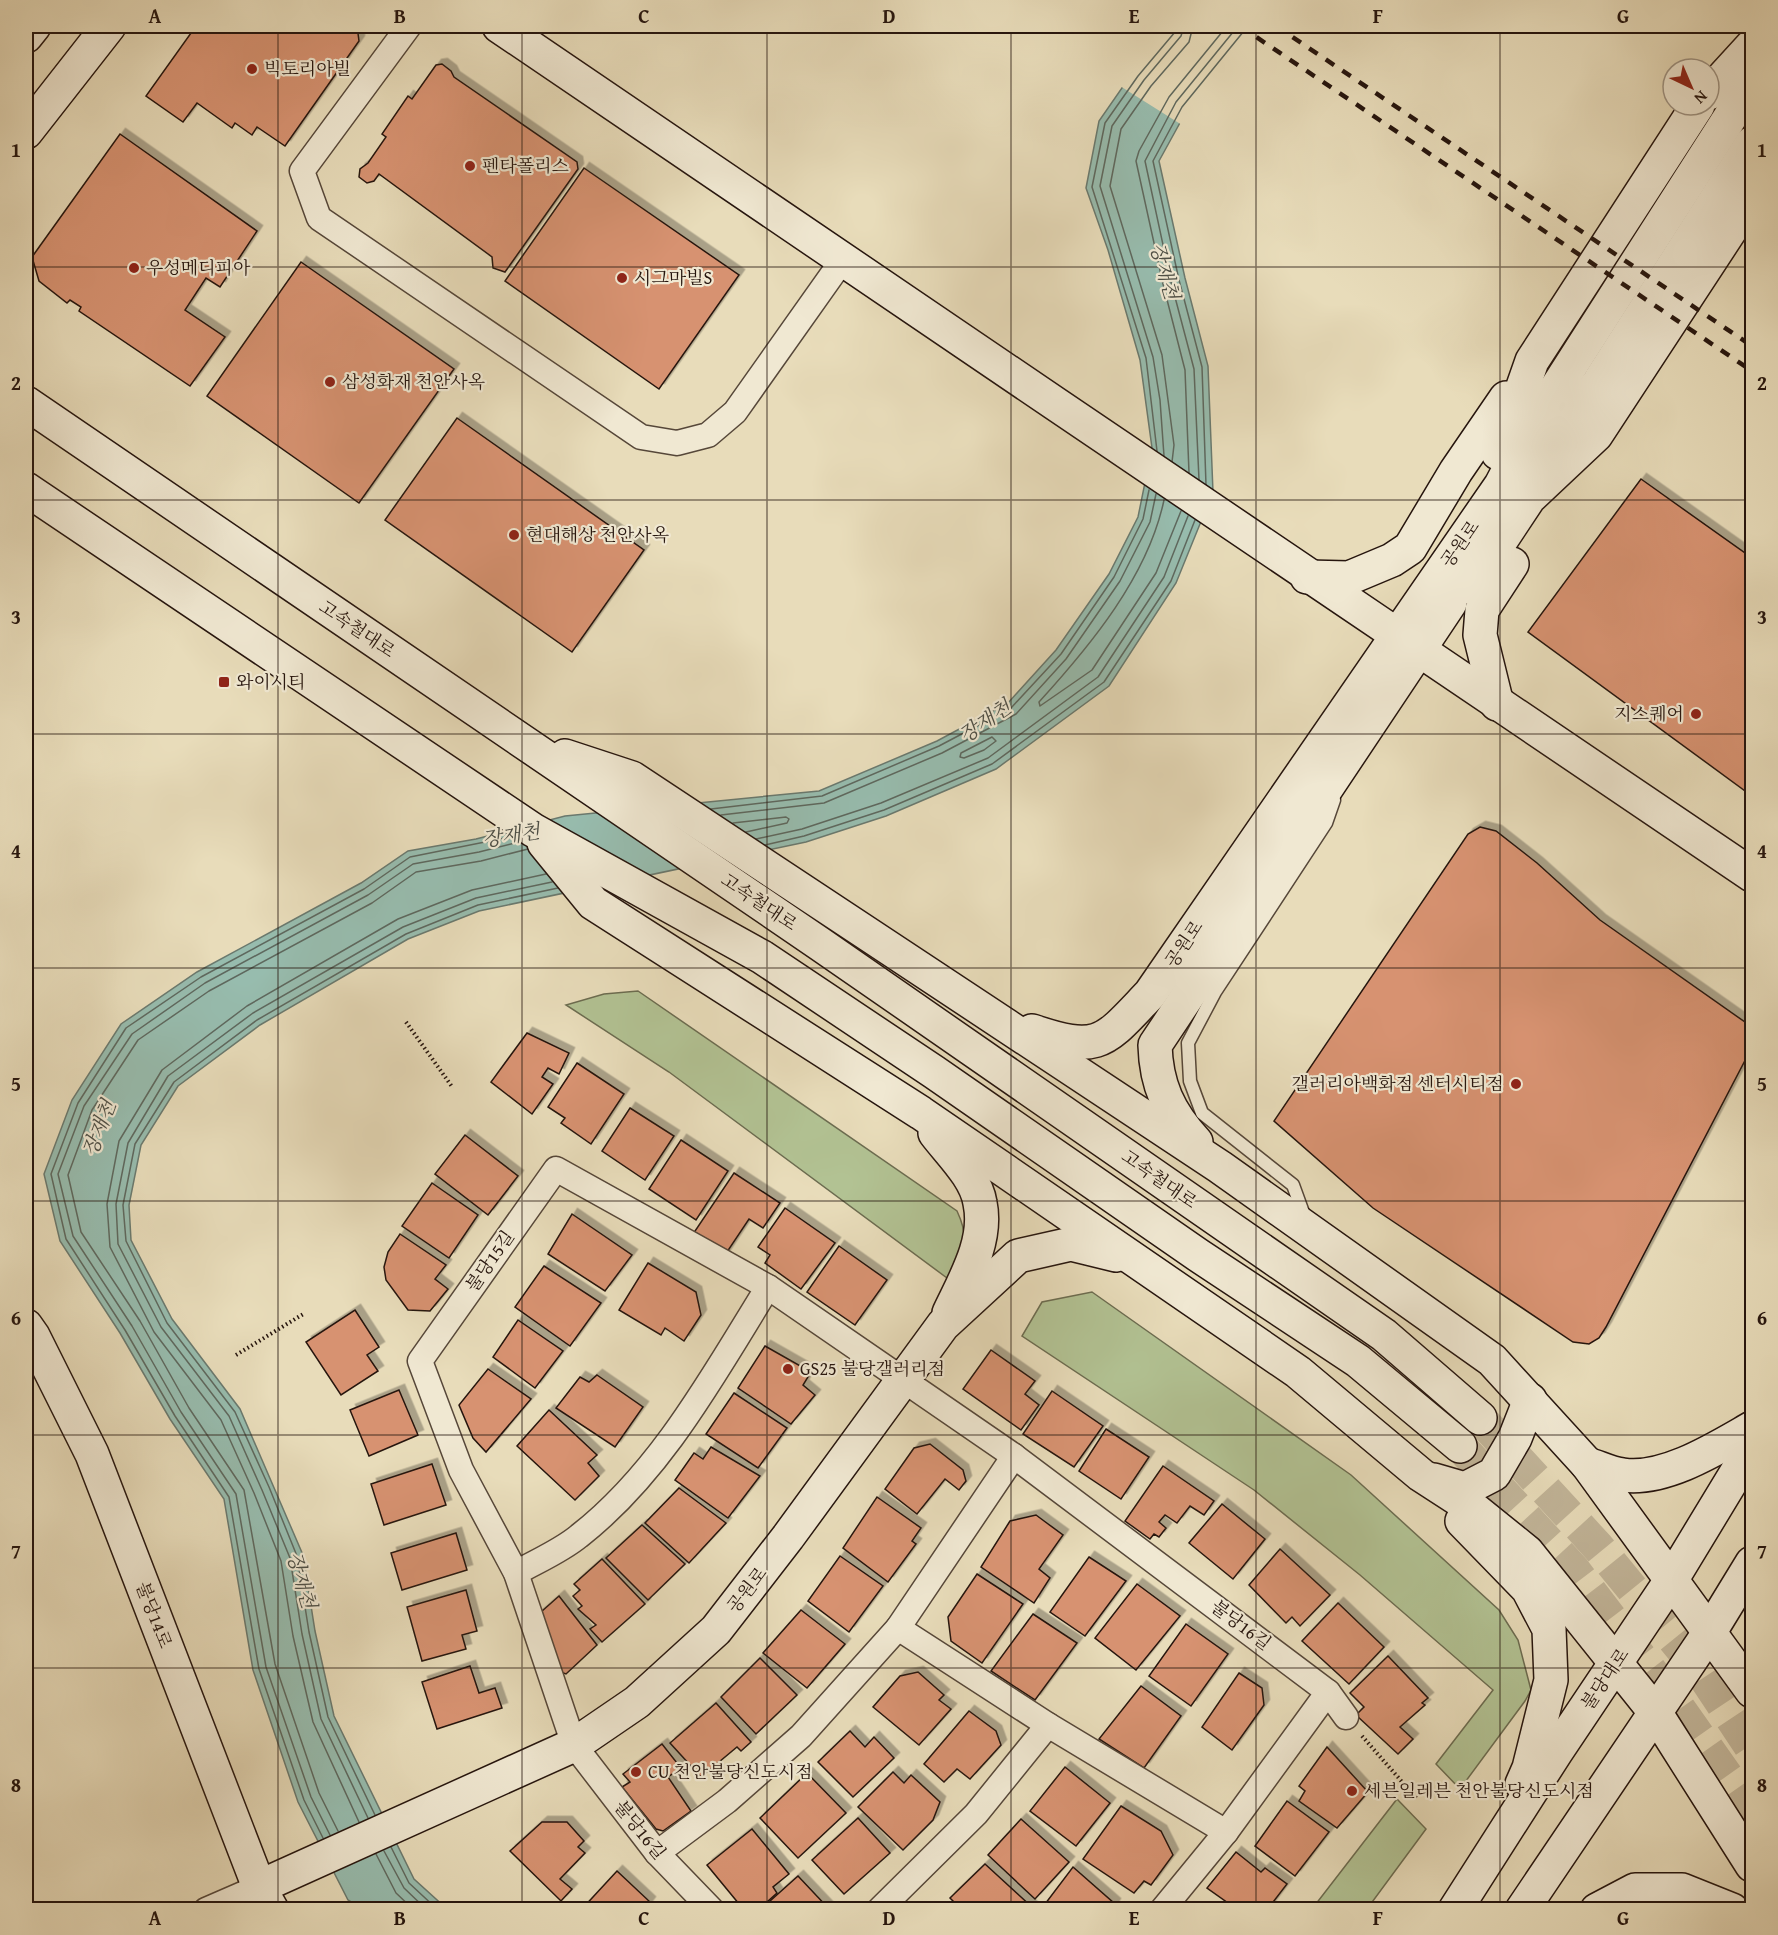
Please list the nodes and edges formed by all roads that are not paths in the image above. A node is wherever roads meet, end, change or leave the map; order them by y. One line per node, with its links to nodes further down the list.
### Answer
1 (34, 26): 5 (main road)
2 (109, 26): 10 (main road)
3 (409, 26): 13 (street)
4 (499, 26): 13 (main road)
5 (26, 36)
6 (1752, 46): 7 (main road)
7 (1721, 80)
8 (1752, 83): 19 (main road, 공원로)
9 (1690, 117): 14 (main road)
10 (26, 132)
11 (1752, 143): 19 (main road, 공원로)
12 (1752, 197): 16 (main road)
13 (844, 258): 18 (main road)
14 (1532, 361): 18 (main road); 19 (main road)
15 (26, 403): 22 (main road, 고속철대로)
16 (1596, 435): 19 (main road); 21 (main road)
17 (26, 489): 24 (main road)
18 (1307, 577): 20 (main road)
19 (1444, 589): 20 (main road, 공원로)
20 (1407, 643): 21 (main road); 23 (main road, 공원로); 26 (main road, 공원로)
21 (1497, 704): 25 (main road)
22 (526, 743): 26 (main road); 36 (main road, 고속철대로)
23 (1349, 753): 28 (main road, 공원로); 29 (lane)
24 (533, 830): 27 (main road); 38 (main road)
25 (1752, 875)
26 (997, 1019): 28 (main road)
27 (921, 1113): 30 (main road); 32 (main road)
28 (1220, 1167): 29 (main road)
29 (1309, 1230): 35 (main road)
30 (1133, 1258): 32 (main road); 42 (main road)
31 (768, 1287): 34 (street, 불당15길); 44 (street); 44 (street, 불당15길)
32 (944, 1325): 34 (main road, 공원로)
33 (26, 1326): 59 (main road, 불당14로)
34 (902, 1381): 40 (street, 불당16길); 54 (main road, 공원로)
35 (1530, 1400): 41 (main road); 42 (main road)
36 (1480, 1418)
37 (1752, 1428): 41 (main road)
38 (1460, 1446)
39 (1752, 1447): 45 (main road, 불당대로)
40 (1014, 1456): 46 (street); 50 (street, 불당16길)
41 (1587, 1464): 45 (main road)
42 (1421, 1475): 48 (main road); 57 (main road)
43 (1752, 1563): 47 (main road)
44 (516, 1574): 54 (street, 불당15길)
45 (1672, 1579): 47 (main road); 48 (main road, 불당대로)
46 (898, 1628): 53 (street); 56 (street)
47 (1711, 1630): 49 (main road); 51 (main road)
48 (1617, 1661): 51 (main road); 57 (main road, 불당대로)
49 (1752, 1691)
50 (1328, 1692): 52 (street, 불당16길); 55 (street)
51 (1655, 1712): 58 (main road); 65 (main road)
52 (1346, 1717)
53 (1048, 1725): 55 (street); 62 (street)
54 (574, 1745): 56 (street, 불당16길); 59 (main road, 공원로)
55 (1226, 1832): 63 (street)
56 (657, 1853): 61 (street, 불당16길)
57 (1488, 1860): 64 (main road, 불당대로)
58 (1752, 1865)
59 (266, 1898): 60 (street)
60 (206, 1910)
61 (712, 1910)
62 (879, 1910)
63 (1162, 1910)
64 (1455, 1910)
65 (1522, 1910)
66 (1597, 1910): 67 (main road)
67 (1732, 1910)

